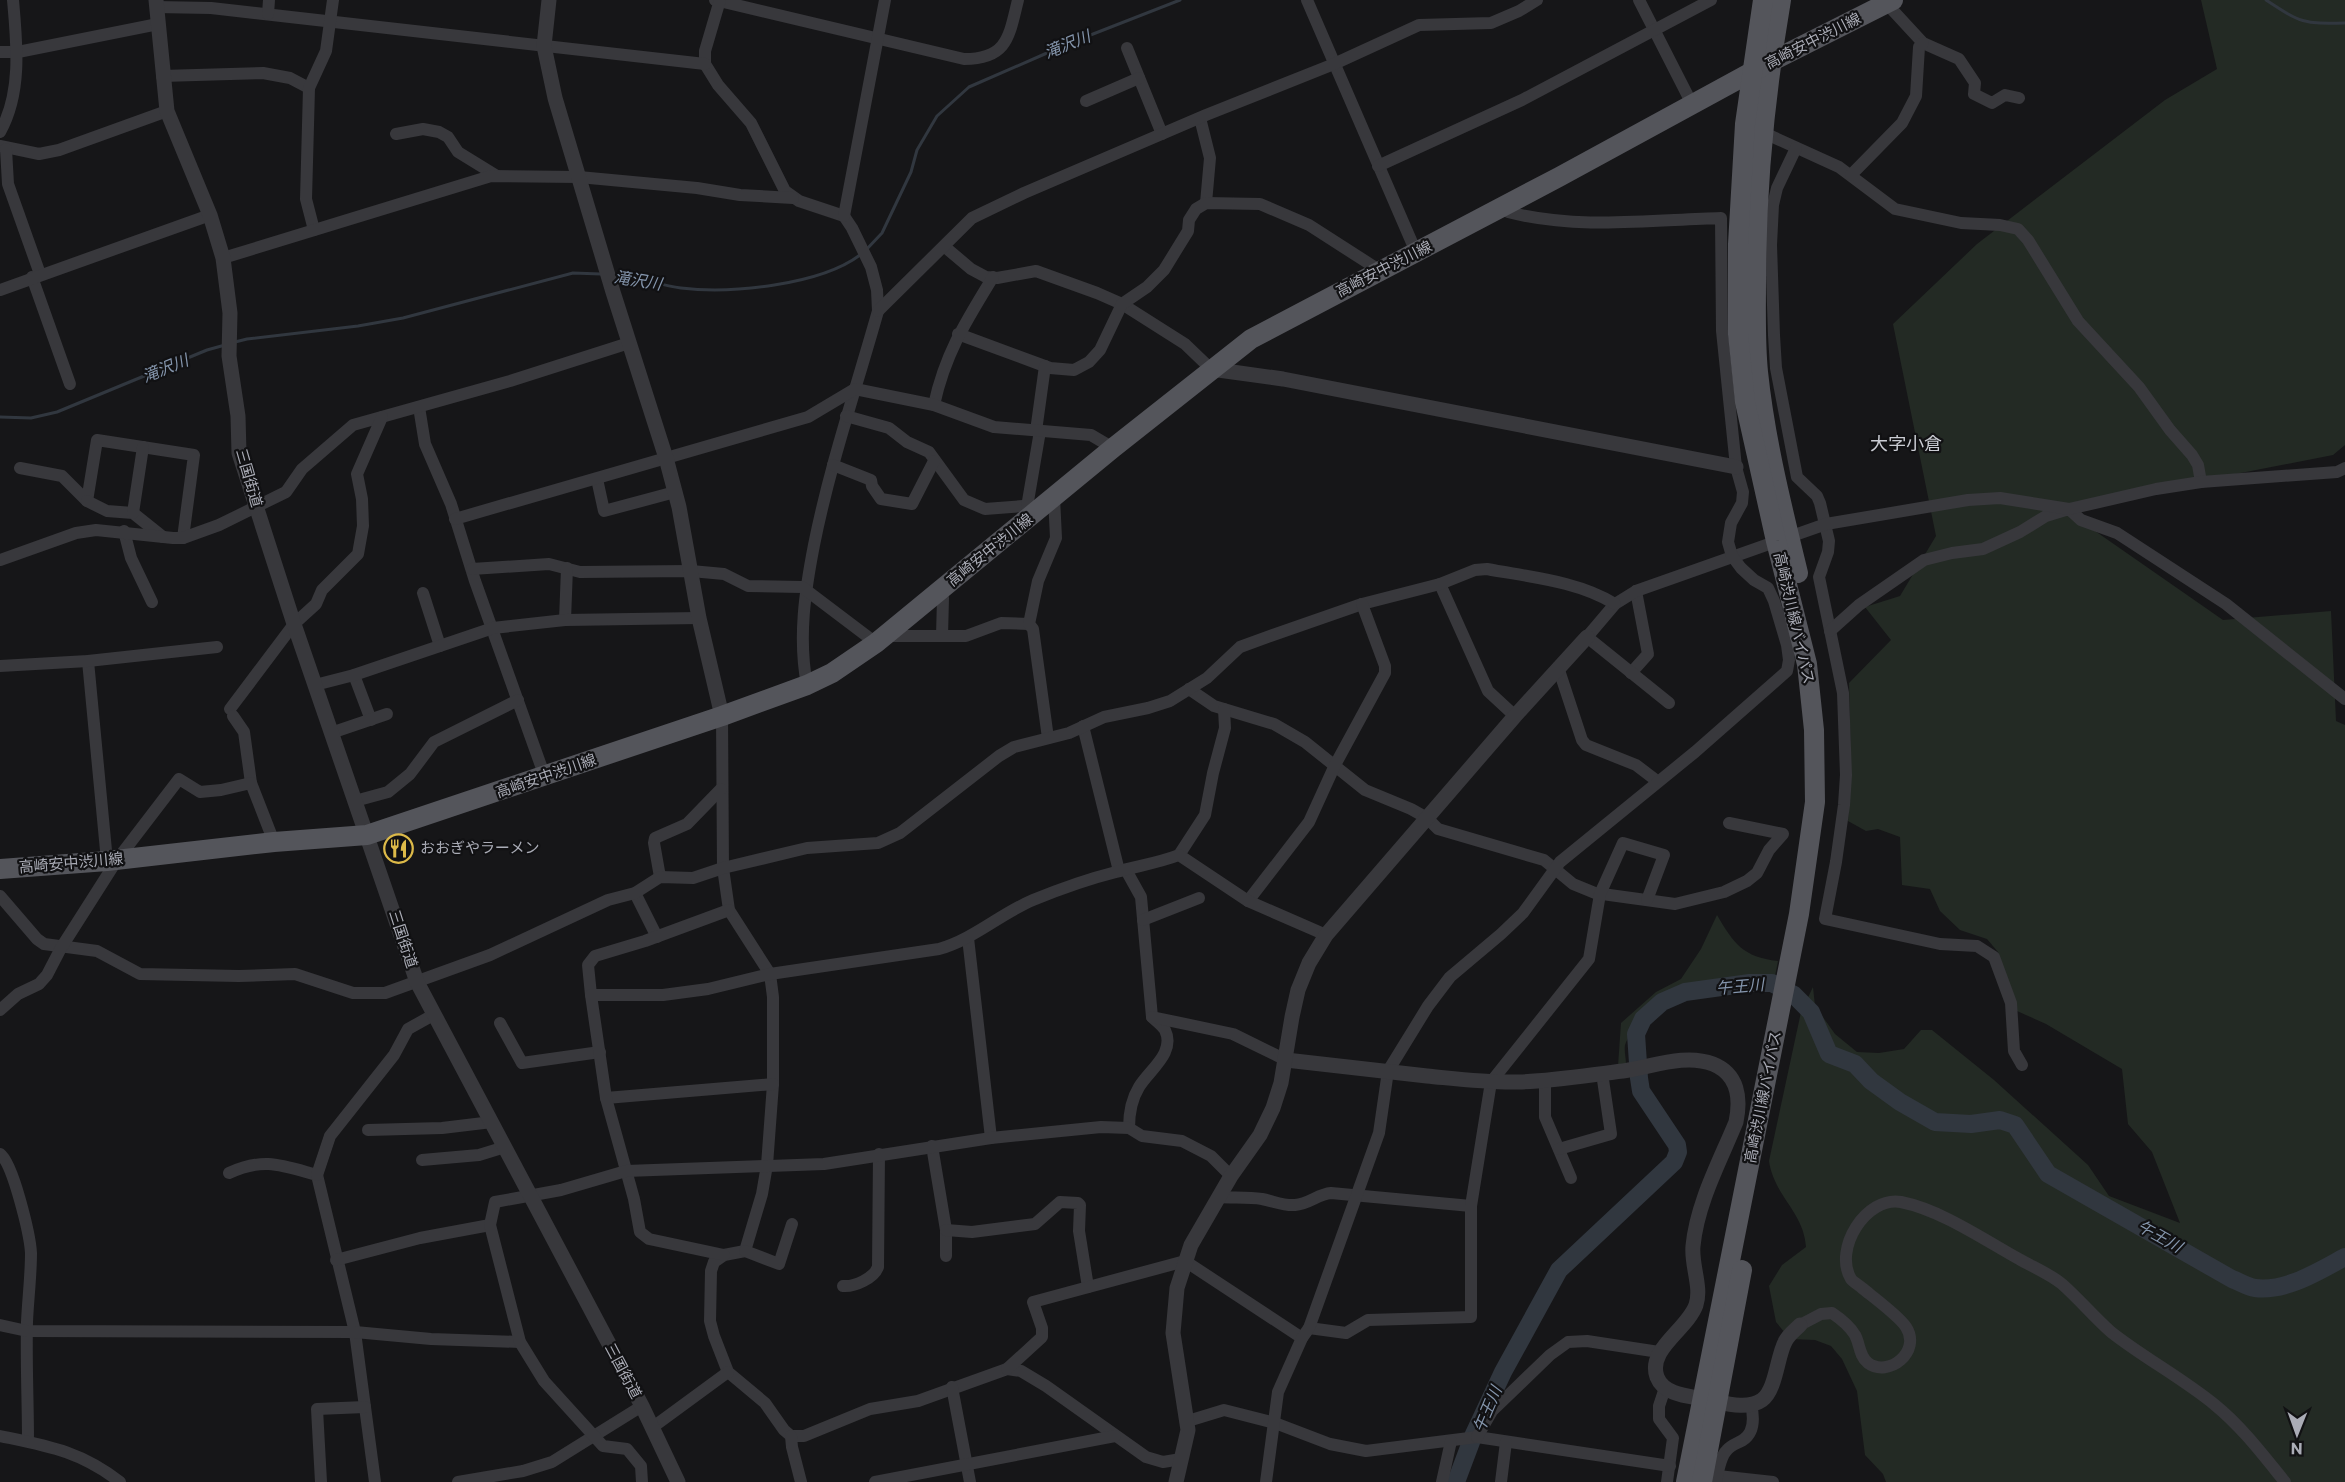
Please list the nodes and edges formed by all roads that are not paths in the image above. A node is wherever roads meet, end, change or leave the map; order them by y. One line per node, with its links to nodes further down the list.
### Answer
1 (13, 0): 25 (street)
2 (269, 0): 16 (street)
3 (333, 0): 17 (street)
4 (549, 0): 22 (street)
5 (718, 0): 20 (street); 26 (street)
6 (885, 0): 20 (street)
7 (1018, 0): 20 (street)
8 (1307, 0): 27 (street)
9 (1537, 0): 27 (street)
10 (1639, 0): 19 (street)
11 (1711, 0): 19 (street)
12 (1763, 0): 28 (main road, 高崎渋川線バイパス)
13 (1781, 0): 28 (main road, 高崎渋川線バイパス)
14 (1889, 2): 21 (street); 28 (main road, 高崎安中渋川線)
15 (156, 4): 16 (street); 18 (street)
16 (268, 14): 17 (street)
17 (331, 21): 22 (street); 31 (street)
18 (158, 24): 25 (street); 29 (street)
19 (1654, 29): 34 (street); 43 (street)
20 (877, 39): 51 (street)
21 (1923, 43): 32 (street); 44 (street)
22 (544, 46): 26 (street); 46 (street)
23 (1126, 48): 30 (street)
24 (0, 52): 25 (street)
25 (18, 52): 37 (street)
26 (705, 64): 47 (street)
27 (1334, 64): 36 (street); 43 (street)
28 (1762, 66): 34 (main road, 高崎安中渋川線); 38 (main road, 高崎渋川線バイパス); 95 (main road, 高崎渋川線バイパス)
29 (162, 76): 31 (street); 35 (street)
30 (1139, 78): 33 (street); 40 (street)
31 (309, 87): 52 (street)
32 (2019, 98)
33 (1086, 101)
34 (1692, 104): 49 (main road, 高崎安中渋川線)
35 (167, 111): 41 (street); 50 (street)
36 (1200, 118): 40 (street); 48 (street)
37 (0, 132)
38 (1762, 132): 42 (street); 95 (main road, 高崎渋川線バイパス)
39 (396, 134): 45 (street)
40 (1162, 134): 53 (street)
41 (3, 148): 57 (street)
42 (1796, 148): 44 (street); 91 (street)
43 (1377, 166): 54 (street)
44 (1851, 175): 82 (street)
45 (497, 176): 46 (street); 52 (street)
46 (579, 177): 47 (street); 63 (street)
47 (793, 198): 51 (street)
48 (1206, 203): 56 (street); 60 (street)
49 (1504, 206): 54 (main road, 高崎安中渋川線); 78 (street)
50 (210, 215): 55 (street); 57 (street)
51 (844, 216): 61 (street)
52 (314, 230): 55 (street)
53 (945, 247): 58 (street); 61 (street)
54 (1416, 252): 56 (main road, 高崎安中渋川線)
55 (223, 258): 86 (street, 三国街道)
56 (1379, 270): 65 (main road, 高崎安中渋川線)
57 (36, 276): 59 (street); 66 (street)
58 (993, 277): 60 (street); 62 (street)
59 (0, 290)
60 (1122, 304): 64 (street); 65 (street)
61 (878, 311): 67 (street)
62 (958, 334): 64 (street); 68 (street)
63 (629, 343): 69 (street); 75 (street)
64 (1045, 366): 72 (street)
65 (1211, 369): 74 (main road, 高崎安中渋川線); 78 (street)
66 (70, 384)
67 (855, 388): 68 (street); 70 (street); 75 (street)
68 (934, 405): 72 (street)
69 (419, 407): 71 (street); 90 (street)
70 (846, 416): 76 (street); 77 (street)
71 (382, 417): 86 (street); 111 (street)
72 (1038, 431): 74 (street); 87 (street)
73 (143, 447): 85 (street); 89 (street); 94 (street)
74 (1113, 447): 84 (main road, 高崎安中渋川線)
75 (666, 458): 81 (street); 83 (street)
76 (933, 460): 77 (street); 87 (street)
77 (833, 465): 102 (street)
78 (1736, 466): 96 (street)
79 (20, 468): 85 (street)
80 (2345, 468): 82 (street)
81 (597, 478): 83 (street); 90 (street)
82 (2201, 482): 88 (street)
83 (675, 492): 100 (street)
84 (1054, 497): 87 (main road, 高崎安中渋川線); 112 (street)
85 (87, 501): 89 (street)
86 (257, 506): 94 (street); 111 (street, 三国街道)
87 (1032, 509): 103 (main road, 高崎安中渋川線)
88 (2069, 509): 91 (street); 114 (street); 128 (street)
89 (133, 513): 93 (street)
90 (455, 519): 99 (street)
91 (1826, 525): 95 (street); 114 (street)
92 (124, 531): 93 (street); 97 (street); 106 (street)
93 (163, 537): 94 (street)
94 (183, 538)
95 (1783, 539): 96 (street); 225 (main road, 高崎渋川線バイパス)
96 (1732, 556): 104 (street); 141 (street)
97 (0, 560)
98 (567, 568): 99 (street); 100 (street); 110 (street)
99 (472, 569): 113 (street)
100 (691, 571): 102 (street); 109 (street)
101 (1440, 585): 107 (street); 108 (street); 134 (street)
102 (806, 588): 117 (street); 126 (street)
103 (939, 591): 115 (street); 117 (main road, 高崎安中渋川線)
104 (1636, 591): 108 (street); 123 (street)
105 (423, 593): 118 (street)
106 (152, 602)
107 (1362, 604): 127 (street); 139 (street)
108 (1615, 604): 116 (street)
109 (699, 618): 110 (street); 133 (street)
110 (565, 620): 113 (street)
111 (294, 624): 125 (street, 三国街道); 142 (street)
112 (1029, 624): 115 (street); 138 (street)
113 (493, 628): 118 (street); 129 (street)
114 (1830, 631): 177 (street)
115 (942, 636): 117 (street)
116 (1587, 637): 122 (street); 123 (street)
117 (880, 640): 126 (main road, 高崎安中渋川線)
118 (440, 646): 124 (street)
119 (217, 647): 120 (street)
120 (88, 661): 121 (street); 150 (street)
121 (0, 666)
122 (1558, 667): 134 (street); 141 (street)
123 (1631, 673): 130 (street)
124 (354, 675): 125 (street); 135 (street)
125 (315, 685): 137 (street, 三国街道)
126 (807, 685): 133 (main road, 高崎安中渋川線)
127 (1190, 689): 131 (street); 136 (street)
128 (2345, 699)
129 (518, 700): 140 (street); 144 (street)
130 (1669, 703)
131 (1224, 710): 139 (street); 149 (street)
132 (387, 714): 135 (street)
133 (722, 716): 140 (main road, 高崎安中渋川線); 143 (street)
134 (1515, 716): 145 (street)
135 (371, 720): 137 (street)
136 (1083, 726): 138 (street); 154 (street)
137 (332, 733): 144 (street, 三国街道)
138 (1048, 738): 151 (street)
139 (1335, 765): 145 (street); 161 (street)
140 (545, 777): 147 (main road, 高崎安中渋川線)
141 (1657, 780): 152 (street)
142 (251, 783): 148 (street); 150 (street)
143 (721, 789): 151 (street); 155 (street)
144 (355, 801): 147 (street, 三国街道)
145 (1427, 818): 152 (street); 164 (street)
146 (1729, 823): 160 (street)
147 (367, 836): 148 (main road, 高崎安中渋川線); 169 (street, 三国街道)
148 (274, 842): 150 (main road, 高崎安中渋川線)
149 (1179, 855): 154 (street); 161 (street)
150 (112, 860): 153 (main road, 高崎安中渋川線); 167 (street)
151 (723, 868): 155 (street); 162 (street)
152 (1555, 868): 157 (street); 178 (street)
153 (0, 869)
154 (1122, 871): 163 (street); 166 (street)
155 (660, 877): 156 (street)
156 (635, 893): 165 (street); 169 (street)
157 (1600, 894): 160 (street); 160 (street); 181 (street)
158 (0, 896): 167 (street)
159 (1199, 898): 163 (street)
160 (1647, 900)
161 (1248, 901): 164 (street)
162 (729, 910): 165 (street); 168 (street)
163 (1143, 920): 173 (street)
164 (1326, 935): 176 (street)
165 (657, 937): 170 (street)
166 (968, 938): 168 (street); 187 (street)
167 (60, 948): 169 (street); 171 (street)
168 (770, 974): 170 (street); 182 (street)
169 (417, 982): 172 (street, 三国街道)
170 (591, 995): 175 (street)
171 (0, 1010)
172 (435, 1014): 184 (street, 三国街道); 197 (street)
173 (1152, 1017): 176 (street); 185 (street)
174 (500, 1023): 175 (street)
175 (600, 1052): 183 (street)
176 (1286, 1060): 178 (street); 198 (street)
177 (2022, 1065)
178 (1388, 1071): 181 (street); 201 (street)
179 (1602, 1073): 180 (street); 190 (street); 220 (street)
180 (1545, 1081): 181 (street); 190 (street)
181 (1491, 1082): 203 (street)
182 (773, 1084): 183 (street); 194 (street)
183 (606, 1098): 195 (street)
184 (492, 1122): 186 (street); 189 (street, 三国街道)
185 (1129, 1128): 187 (street); 198 (street)
186 (368, 1130)
187 (991, 1138): 188 (street)
188 (932, 1146): 192 (street); 206 (street)
189 (505, 1147): 193 (street); 200 (street, 三国街道)
190 (1559, 1149): 199 (street)
191 (0, 1154): 216 (street)
192 (879, 1154): 194 (street); 212 (street)
193 (422, 1160)
194 (767, 1165): 195 (street); 207 (street)
195 (626, 1171): 200 (street); 208 (street)
196 (229, 1173): 197 (street)
197 (317, 1175): 210 (street)
198 (1231, 1176): 202 (street)
199 (1571, 1178)
200 (530, 1196): 205 (street); 227 (street, 三国街道)
201 (1357, 1196): 202 (street); 203 (street); 218 (street)
202 (1218, 1197): 211 (street)
203 (1471, 1206): 218 (street)
204 (792, 1224): 207 (street)
205 (490, 1225): 210 (street); 219 (street)
206 (946, 1230): 209 (street); 213 (street)
207 (744, 1251): 208 (street)
208 (724, 1255): 222 (street)
209 (946, 1256)
210 (336, 1260): 217 (street)
211 (1185, 1261): 213 (street); 218 (street); 229 (street)
212 (843, 1286)
213 (1088, 1287): 221 (street)
214 (0, 1324): 216 (street)
215 (1800, 1325): 226 (street); 260 (street)
216 (27, 1331): 217 (street); 238 (street)
217 (355, 1332): 219 (street); 228 (street)
218 (1305, 1333): 230 (street)
219 (520, 1342): 233 (street)
220 (1659, 1352): 224 (street); 236 (street)
221 (1007, 1369): 223 (street); 235 (street)
222 (728, 1372): 231 (street); 234 (street)
223 (952, 1387): 234 (street); 241 (street)
224 (1665, 1388): 225 (street); 242 (street)
225 (1710, 1400): 226 (street); 243 (main road, 高崎渋川線バイパス); 258 (main road, 高崎渋川線バイパス)
226 (1751, 1404): 243 (street)
227 (642, 1406): 231 (street, 三国街道); 233 (street)
228 (365, 1407): 245 (street); 246 (street)
229 (1188, 1421): 230 (street); 240 (street)
230 (1275, 1422): 237 (street); 254 (street)
231 (653, 1428): 249 (street, 三国街道)
232 (0, 1436): 238 (street)
233 (596, 1436): 247 (street); 248 (street)
234 (791, 1436): 250 (street)
235 (1115, 1436): 240 (street); 241 (street)
236 (1476, 1438): 237 (street); 239 (street)
237 (1452, 1441): 255 (street)
238 (28, 1442): 244 (street)
239 (1506, 1442): 242 (street); 256 (street)
240 (1181, 1459): 253 (street)
241 (966, 1464): 251 (street); 252 (street)
242 (1670, 1466): 257 (street)
243 (1712, 1480): 259 (street)
244 (120, 1482)
245 (321, 1482)
246 (375, 1482)
247 (458, 1482)
248 (642, 1482)
249 (678, 1482)
250 (801, 1482)
251 (875, 1482)
252 (970, 1482)
253 (1176, 1482)
254 (1266, 1482)
255 (1442, 1482)
256 (1501, 1482)
257 (1666, 1482)
258 (1686, 1482)
259 (1773, 1482)
260 (2285, 1482)

